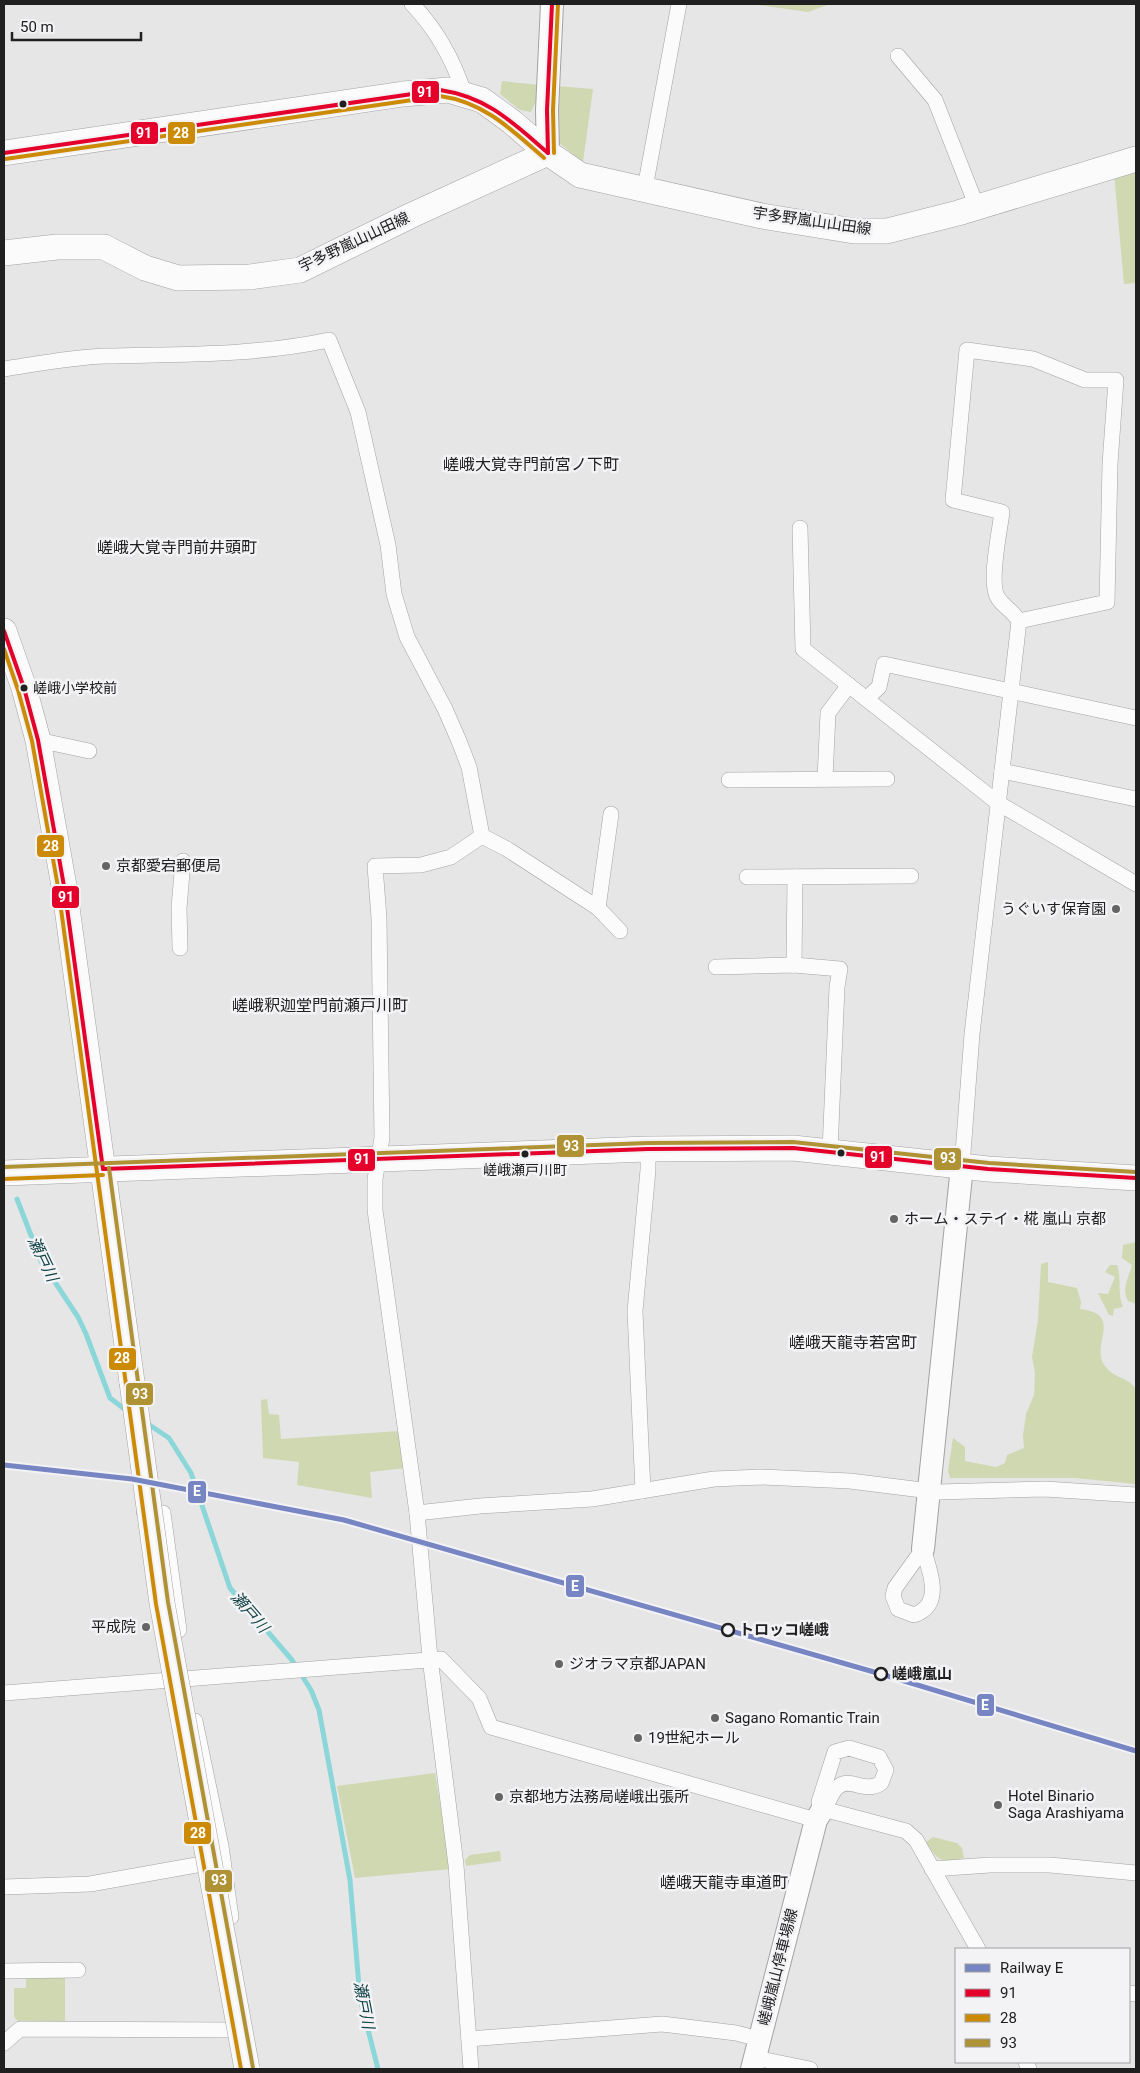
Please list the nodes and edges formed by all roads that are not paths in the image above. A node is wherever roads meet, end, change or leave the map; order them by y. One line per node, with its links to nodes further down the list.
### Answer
1 (412, 4): 5 (street)
2 (552, 4): 7 (street)
3 (678, 4): 9 (street)
4 (898, 56): 10 (street)
5 (464, 93): 6 (main road, 宇多野嵐山山田線); 7 (main road, 宇多野嵐山山田線)
6 (4, 153)
7 (548, 153): 9 (main road, 宇多野嵐山山田線); 11 (main road, 宇多野嵐山山田線)
8 (1136, 159): 10 (main road, 宇多野嵐山山田線)
9 (645, 188): 10 (main road, 宇多野嵐山山田線)
10 (977, 207)
11 (4, 253)
12 (4, 369): 29 (street)
13 (800, 528): 16 (street)
14 (1019, 621): 14 (street); 17 (street)
15 (4, 631): 20 (main road)
16 (848, 685): 18 (street); 23 (street)
17 (1011, 691): 18 (street); 19 (street); 22 (street)
18 (866, 699): 27 (street)
19 (1136, 718)
20 (38, 740): 21 (street); 44 (main road)
21 (89, 751)
22 (1002, 771): 26 (street); 27 (street)
23 (826, 779): 24 (street); 25 (street)
24 (887, 779)
25 (729, 780)
26 (1136, 799)
27 (998, 803): 34 (street); 43 (street)
28 (611, 814): 35 (street)
29 (482, 836): 35 (street); 42 (street)
30 (183, 861): 37 (street)
31 (911, 876): 33 (street)
32 (747, 877): 33 (street)
33 (795, 877): 38 (street)
34 (1136, 884)
35 (598, 908): 36 (street)
36 (620, 931)
37 (180, 948)
38 (794, 965): 39 (street); 41 (street)
39 (716, 967)
40 (648, 1149): 41 (main road); 42 (main road); 48 (street)
41 (830, 1151): 43 (main road)
42 (379, 1160): 44 (main road); 50 (street)
43 (962, 1166): 46 (main road); 47 (street)
44 (103, 1169): 45 (main road); 73 (main road, bridge)
45 (4, 1173)
46 (1136, 1178)
47 (928, 1490): 48 (street); 49 (street); 52 (street)
48 (643, 1491): 50 (street)
49 (1136, 1495)
50 (417, 1513): 54 (street)
51 (168, 1548): 53 (street); 53 (street); 55 (street)
52 (923, 1549)
53 (147, 1550): 56 (street)
54 (430, 1658): 55 (street); 58 (street); 69 (street)
55 (186, 1680): 56 (street); 64 (street)
56 (165, 1681): 57 (street); 59 (street)
57 (4, 1693)
58 (820, 1814): 58 (street); 60 (street); 71 (street, 嵯峨嵐山停車場線)
59 (202, 1864): 62 (street); 65 (street)
60 (932, 1869): 61 (street); 63 (street)
61 (1136, 1873)
62 (4, 1887)
63 (977, 1948)
64 (238, 1963): 65 (street); 74 (street)
65 (220, 1965): 68 (street)
66 (78, 1970): 67 (street)
67 (4, 1971)
68 (232, 2030): 70 (street); 72 (street)
69 (469, 2039): 71 (street); 75 (street)
70 (4, 2043)
71 (755, 2055): 76 (street)
72 (238, 2069)
73 (247, 2069)
74 (256, 2069)
75 (471, 2069)
76 (810, 2069)

